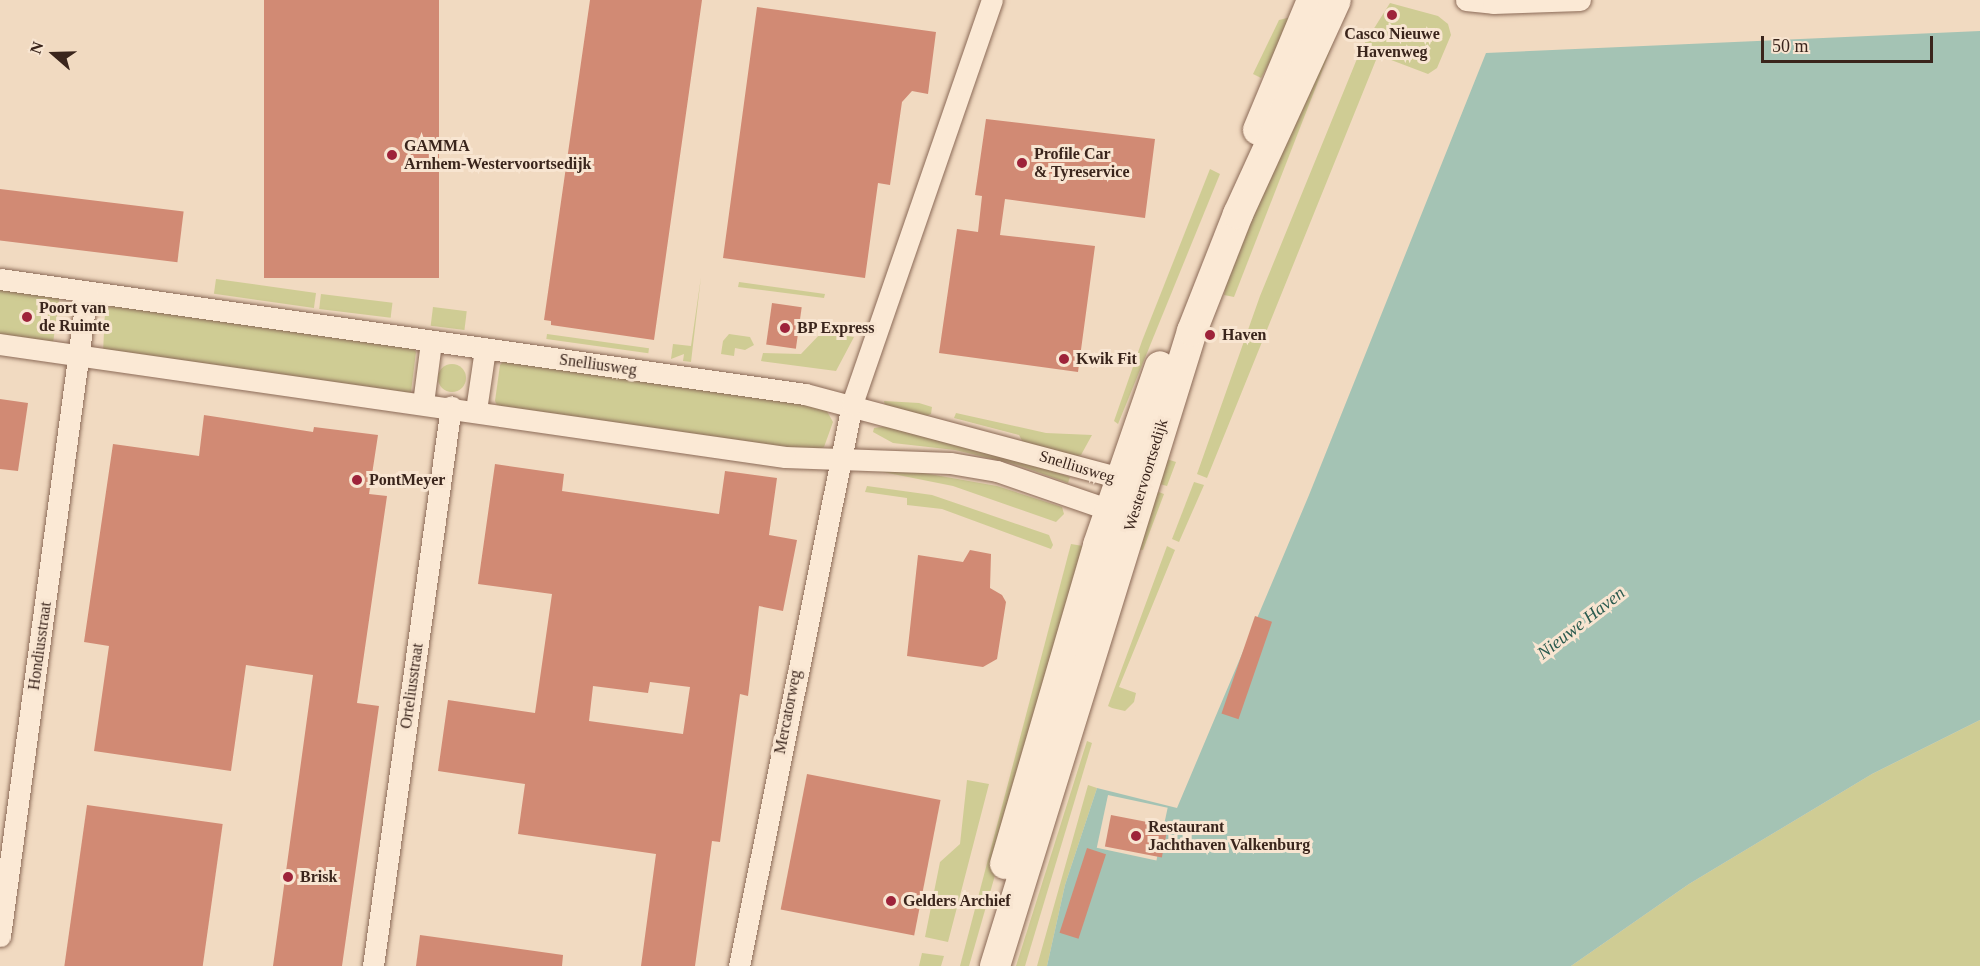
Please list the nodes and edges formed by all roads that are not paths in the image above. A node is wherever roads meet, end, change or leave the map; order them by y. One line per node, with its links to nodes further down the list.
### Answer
1 (992, 0): 14 (street)
2 (1312, 0): 18 (main road, Westervoortsedijk)
3 (1336, 0): 18 (main road, Westervoortsedijk)
4 (1466, 0): 6 (street)
5 (1580, 0): 6 (street)
6 (1532, 1)
7 (0, 279): 8 (street, Snelliusweg)
8 (87, 292): 9 (street, Snelliusweg); 12 (street)
9 (431, 342): 11 (street, Snelliusweg); 13 (street)
10 (0, 344): 12 (street, Snelliusweg)
11 (485, 349): 14 (street, Snelliusweg); 16 (street)
12 (79, 355): 13 (street, Snelliusweg); 19 (street, Hondiusstraat)
13 (423, 403): 15 (street, Snelliusweg)
14 (852, 404): 17 (street); 18 (street, Snelliusweg)
15 (452, 406): 16 (street, Snelliusweg); 20 (street, Orteliusstraat)
16 (476, 410): 17 (street, Snelliusweg)
17 (841, 460): 18 (street, Snelliusweg); 21 (street, Mercatorweg)
18 (1123, 496): 22 (main road, Westervoortsedijk); 23 (main road, Westervoortsedijk)
19 (0, 936)
20 (373, 966)
21 (739, 966)
22 (976, 966)
23 (995, 966)

